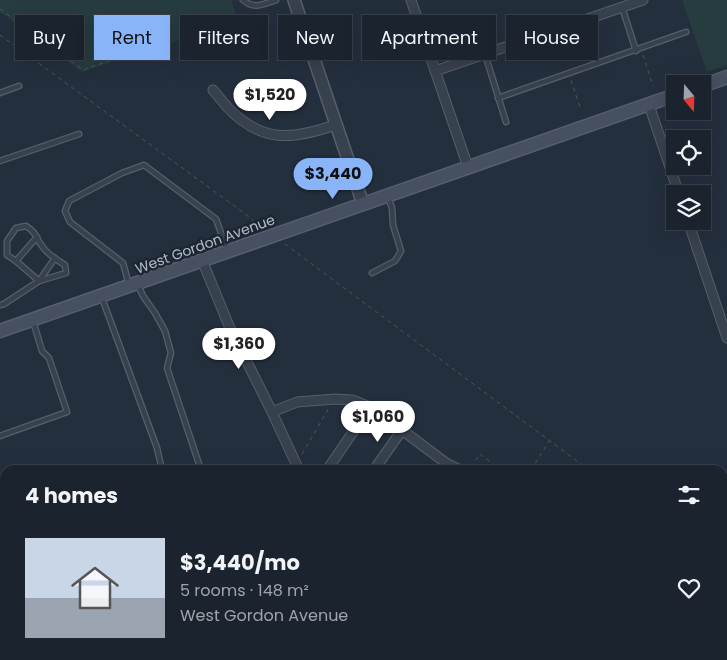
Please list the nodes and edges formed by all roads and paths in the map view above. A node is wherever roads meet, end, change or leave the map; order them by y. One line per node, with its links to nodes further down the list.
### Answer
1 (243, 0): 2 (lane)
2 (276, 0)
3 (294, 0): 29 (street)
4 (411, 0): 16 (street)
5 (643, 0): 6 (street)
6 (622, 8): 10 (street); 11 (lane)
7 (0, 9): 13 (path)
8 (686, 32): 11 (lane)
9 (0, 35): 36 (path)
10 (496, 50)
11 (636, 51): 24 (lane)
12 (642, 55): 21 (path)
13 (112, 60)
14 (468, 60): 16 (street)
15 (487, 60): 24 (lane)
16 (436, 71): 32 (street)
17 (727, 78): 19 (main road)
18 (570, 79): 27 (path)
19 (711, 83)
20 (19, 86): 23 (lane)
21 (653, 86)
22 (213, 90): 29 (street)
23 (0, 93)
24 (498, 98): 28 (lane)
25 (666, 99): 26 (main road, West Gordon Avenue)
26 (649, 104): 32 (main road, West Gordon Avenue); 33 (street)
27 (581, 110)
28 (506, 122)
29 (335, 125): 35 (street)
30 (79, 134): 31 (lane)
31 (0, 161)
32 (468, 167): 34 (main road, West Gordon Avenue)
33 (676, 185)
34 (388, 195): 35 (main road, West Gordon Avenue); 44 (lane)
35 (363, 204): 40 (main road, West Gordon Avenue)
36 (261, 227)
37 (691, 230): 51 (street)
38 (37, 237): 41 (lane); 43 (lane); 43 (lane)
39 (285, 245): 57 (path)
40 (227, 252): 42 (main road, West Gordon Avenue); 46 (lane)
41 (55, 258): 45 (lane); 45 (lane)
42 (202, 260): 46 (main road, West Gordon Avenue); 54 (street)
43 (16, 261): 45 (lane)
44 (372, 273)
45 (40, 281): 48 (lane)
46 (134, 285): 47 (main road, West Gordon Avenue); 60 (lane)
47 (102, 296): 49 (main road, West Gordon Avenue); 59 (lane)
48 (0, 305)
49 (33, 320): 50 (main road, West Gordon Avenue); 56 (lane)
50 (0, 331)
51 (727, 338)
52 (330, 407): 58 (path)
53 (370, 407): 54 (street); 55 (street); 62 (street)
54 (272, 412): 61 (street)
55 (402, 430): 63 (street); 64 (street)
56 (0, 436)
57 (550, 440): 67 (path); 68 (path)
58 (301, 454)
59 (161, 465)
60 (199, 465)
61 (298, 465)
62 (330, 465)
63 (378, 465)
64 (450, 465)
65 (472, 465): 66 (path)
66 (494, 465)
67 (534, 465)
68 (582, 465)

